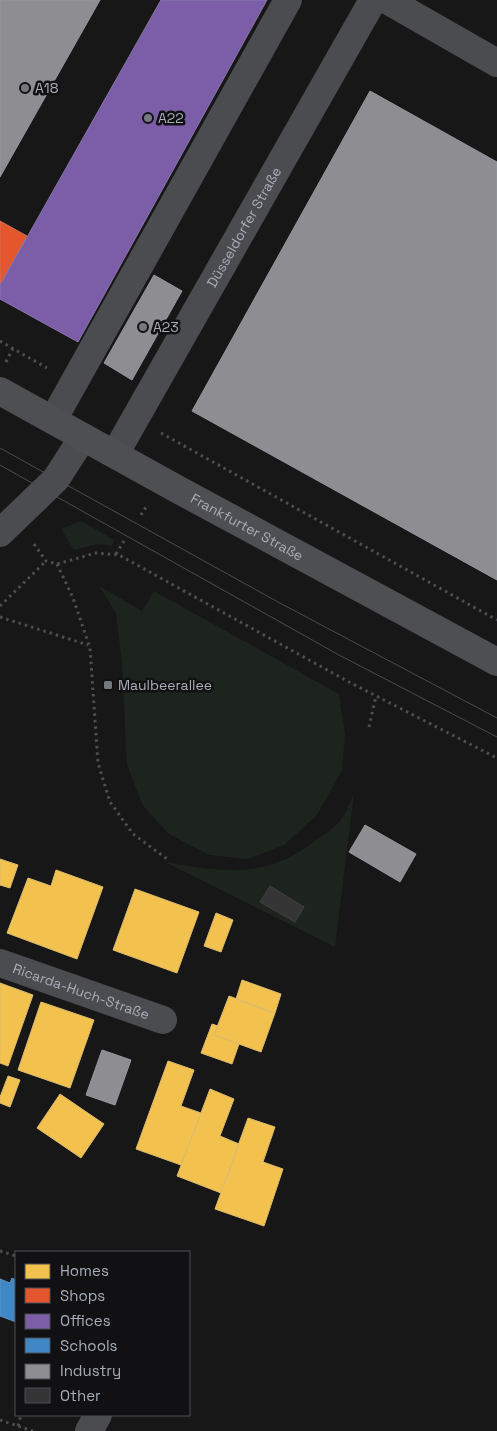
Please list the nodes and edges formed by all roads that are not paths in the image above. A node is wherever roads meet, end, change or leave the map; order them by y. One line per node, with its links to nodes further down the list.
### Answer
1 (288, 0): 6 (street)
2 (374, 0): 8 (street, Düsseldorfer Straße)
3 (387, 0): 4 (street)
4 (497, 63)
5 (0, 391): 6 (main road, Frankfurter Straße)
6 (53, 420): 7 (main road, Frankfurter Straße)
7 (83, 437): 8 (main road, Frankfurter Straße); 9 (street)
8 (114, 454): 10 (main road, Frankfurter Straße)
9 (0, 534)
10 (497, 662)
11 (0, 963): 12 (street, Ricarda-Huch-Straße)
12 (163, 1020)
13 (97, 1416): 14 (street)
14 (89, 1431)

